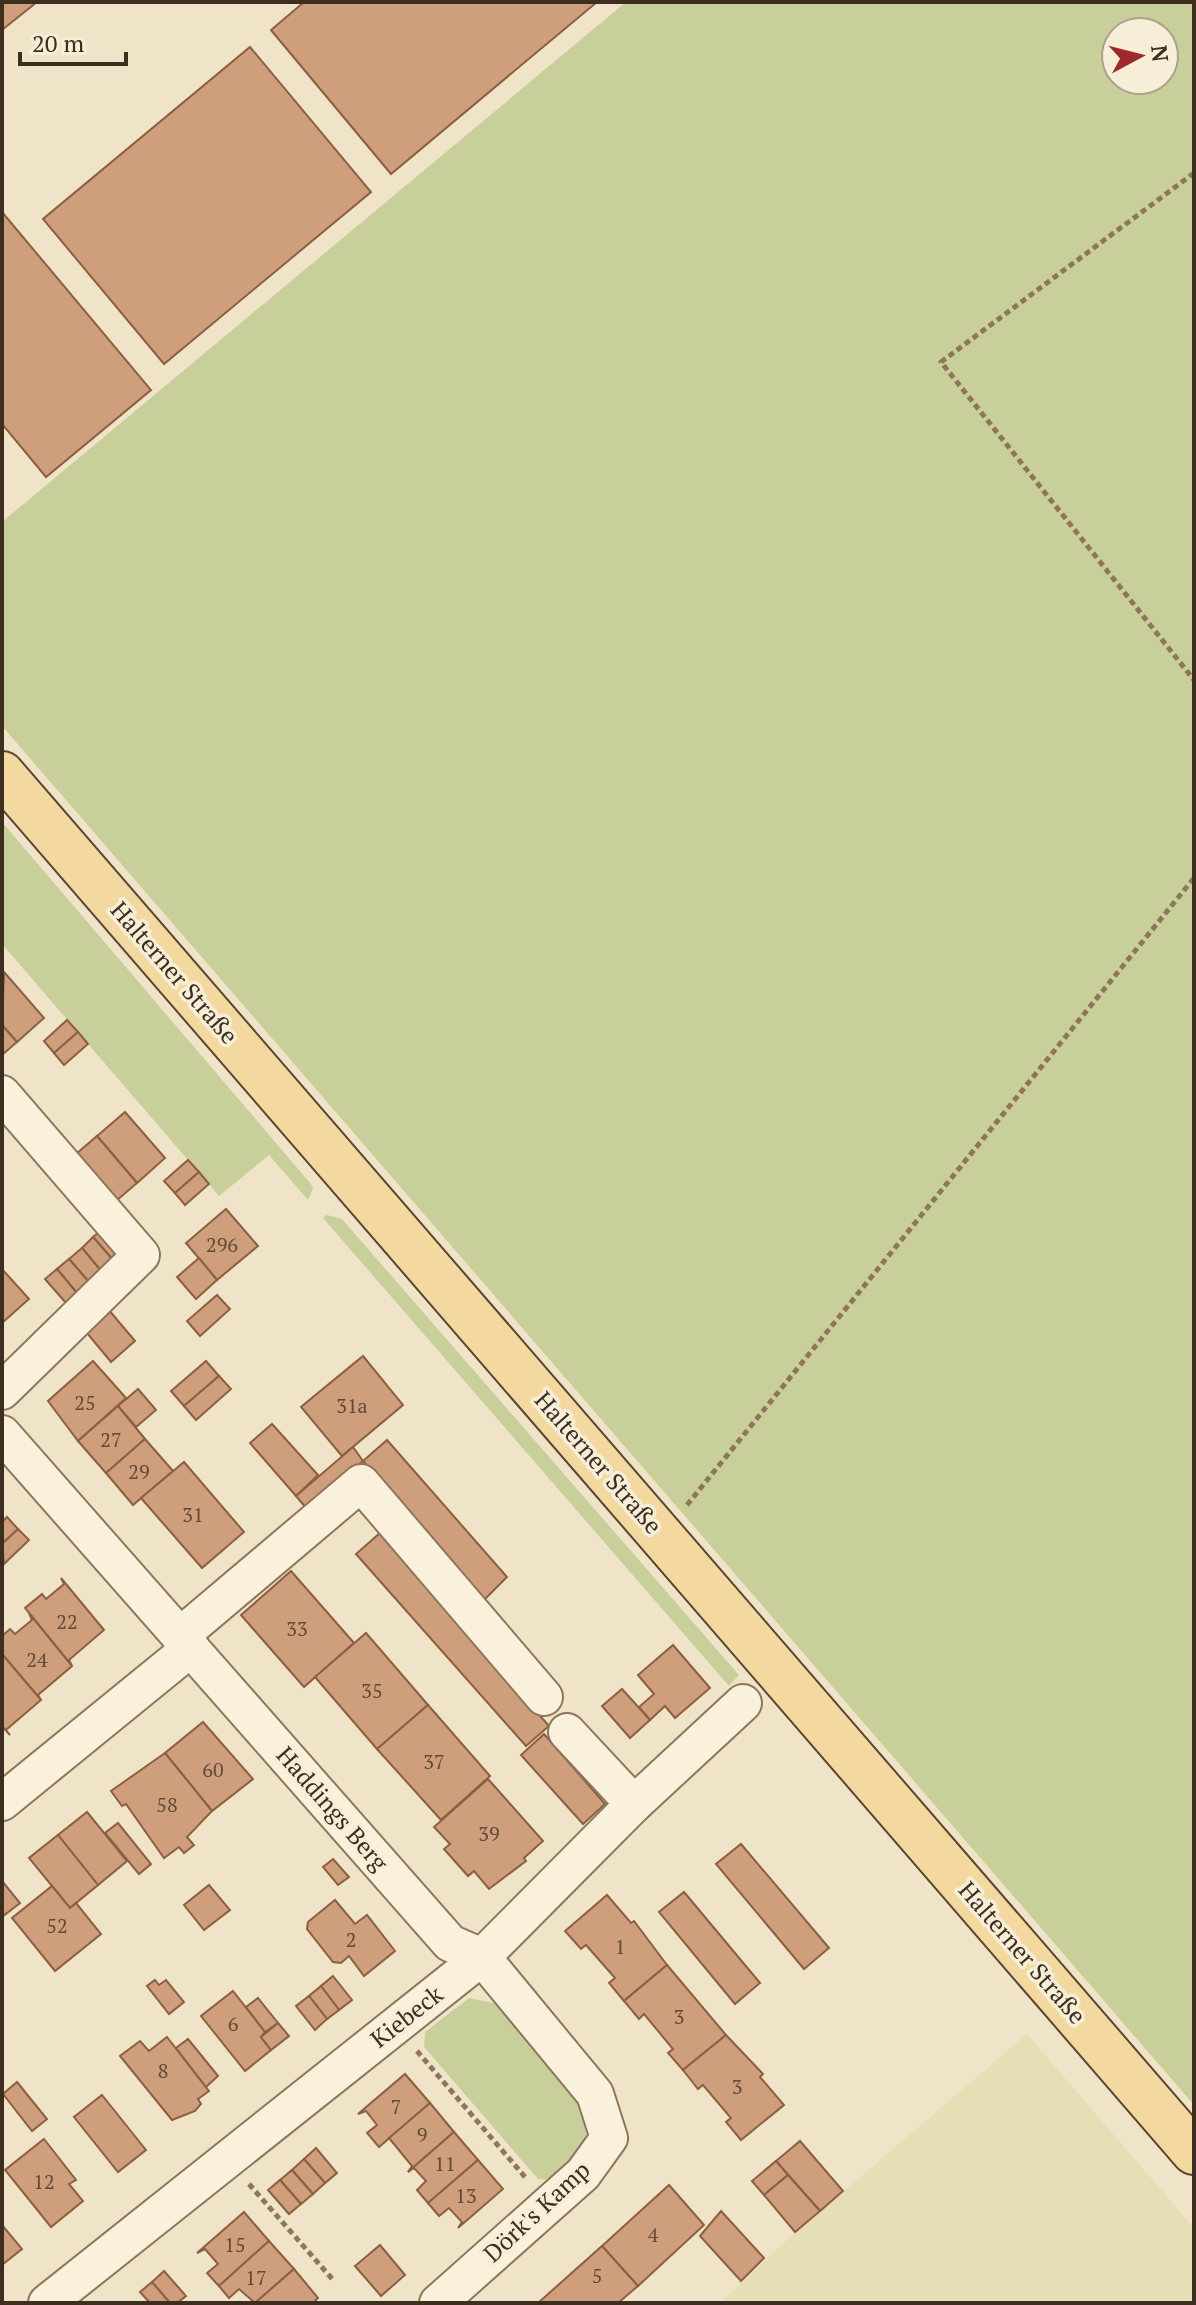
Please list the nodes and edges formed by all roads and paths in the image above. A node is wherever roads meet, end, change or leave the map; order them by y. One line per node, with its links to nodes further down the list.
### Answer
1 (1194, 173): 2 (path)
2 (1194, 680)
3 (2, 774): 8 (main road, Halterner Straße)
4 (1194, 878): 8 (path)
5 (2, 1094): 6 (street)
6 (2, 1391)
7 (2, 1434): 9 (street, Haddings Berg)
8 (661, 1537): 17 (main road, Halterner Straße)
9 (185, 1642): 10 (street); 13 (street); 15 (street, Haddings Berg)
10 (544, 1697)
11 (743, 1703): 14 (street, Kiebeck)
12 (567, 1732): 14 (street)
13 (2, 1802)
14 (634, 1804): 15 (street, Kiebeck)
15 (482, 1957): 16 (street, Kiebeck); 19 (street, Dörk's Kamp)
16 (395, 2026): 18 (street, Kiebeck); 19 (path)
17 (1194, 2152)
18 (227, 2159): 20 (path); 21 (street, Kiebeck)
19 (548, 2204): 22 (street, Dörk's Kamp)
20 (334, 2281)
21 (47, 2303)
22 (438, 2303)

